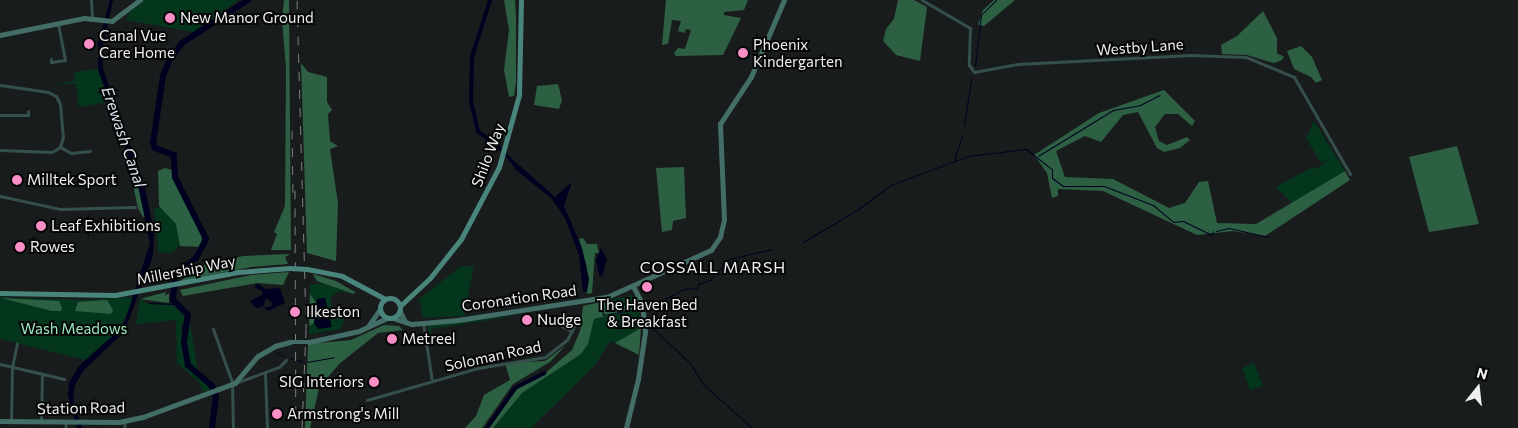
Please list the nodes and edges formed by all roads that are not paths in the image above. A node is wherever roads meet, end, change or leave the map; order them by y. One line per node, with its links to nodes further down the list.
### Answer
1 (91, 0): 6 (street)
2 (140, 0): 6 (street)
3 (521, 0): 22 (main road, Shilo Way)
4 (784, 0): 19 (street, Coronation Road)
5 (922, 0): 16 (street, Westby Lane)
6 (92, 18): 7 (street)
7 (58, 24): 8 (street); 9 (street)
8 (0, 35)
9 (51, 59)
10 (0, 85): 13 (street)
11 (28, 111): 12 (street)
12 (0, 115)
13 (60, 147): 14 (street); 15 (street)
14 (0, 150)
15 (90, 151)
16 (1350, 174)
17 (0, 196): 18 (street)
18 (135, 206)
19 (633, 286): 29 (street, Coronation Road); 54 (street)
20 (0, 293): 21 (main road, Millership Way, bridge)
21 (372, 293): 24 (main road, Millership Way); 25 (main road, Millership Way)
22 (412, 293): 23 (main road, Shilo Way); 26 (main road, Shilo Way)
23 (393, 298): 24 (main road, Shilo Way); 26 (main road)
24 (385, 300): 25 (main road)
25 (380, 308): 27 (main road, Millership Way); 32 (street)
26 (400, 308): 27 (main road, Shilo Way); 28 (street)
27 (390, 318): 28 (street, Coronation Road); 32 (street)
28 (406, 323): 29 (street, Coronation Road)
29 (423, 323): 42 (street, Soloman Road)
30 (574, 326): 34 (street, Soloman Road)
31 (563, 327): 34 (street)
32 (366, 328): 43 (street, bridge)
33 (213, 330): 43 (street)
34 (572, 332): 42 (street, Soloman Road)
35 (17, 344): 38 (street)
36 (286, 360): 39 (street)
37 (0, 364): 38 (street)
38 (12, 367): 40 (street); 47 (street)
39 (265, 373): 43 (street); 53 (street)
40 (42, 374): 41 (street); 48 (street)
41 (64, 379)
42 (432, 381): 44 (street, Soloman Road)
43 (234, 384): 46 (street, Station Road); 52 (street)
44 (367, 400)
45 (0, 421): 47 (street, Station Road)
46 (125, 421): 49 (street, Station Road); 51 (street)
47 (12, 422): 48 (street, Station Road)
48 (41, 422): 49 (street, Station Road)
49 (65, 422): 50 (street)
50 (66, 428)
51 (124, 428)
52 (232, 428)
53 (267, 428)
54 (626, 428)

